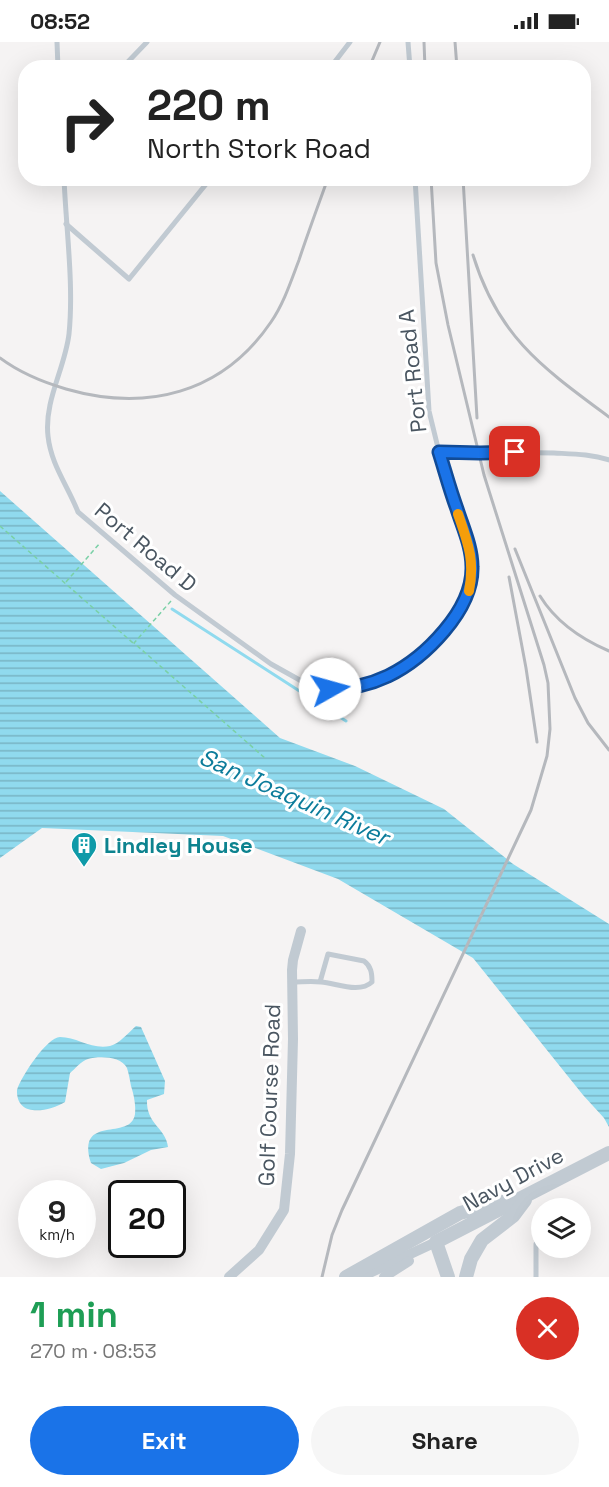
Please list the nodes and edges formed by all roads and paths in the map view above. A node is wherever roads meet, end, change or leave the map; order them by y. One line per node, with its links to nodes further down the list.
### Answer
1 (57, 42): 5 (lane)
2 (147, 42): 6 (lane)
3 (350, 42): 7 (lane)
4 (408, 42): 8 (lane)
5 (58, 60)
6 (130, 60)
7 (336, 60)
8 (409, 60)
9 (64, 186): 12 (lane, Port Road D)
10 (205, 186): 12 (lane)
11 (416, 186): 13 (lane, Port Road A)
12 (66, 224): 16 (lane, Port Road D)
13 (439, 452): 14 (lane); 20 (lane, Port Road A)
14 (609, 460)
15 (0, 526): 17 (path)
16 (107, 535): 17 (path); 18 (lane, Port Road D)
17 (65, 583): 19 (path)
18 (175, 595): 19 (path); 20 (lane, Port Road D)
19 (134, 644): 21 (path)
20 (330, 689)
21 (266, 759)
22 (302, 931): 23 (street, Golf Course Road)
23 (292, 982): 24 (lane); 30 (street, Golf Course Road)
24 (320, 982): 24 (lane)
25 (603, 1156): 26 (street, Navy Drive)
26 (528, 1196): 27 (street, Navy Drive); 29 (street); 33 (street)
27 (436, 1242): 29 (street); 31 (street); 32 (street)
28 (536, 1258): 34 (lane)
29 (353, 1276)
30 (230, 1277)
31 (384, 1277)
32 (448, 1277)
33 (466, 1277)
34 (536, 1277)

